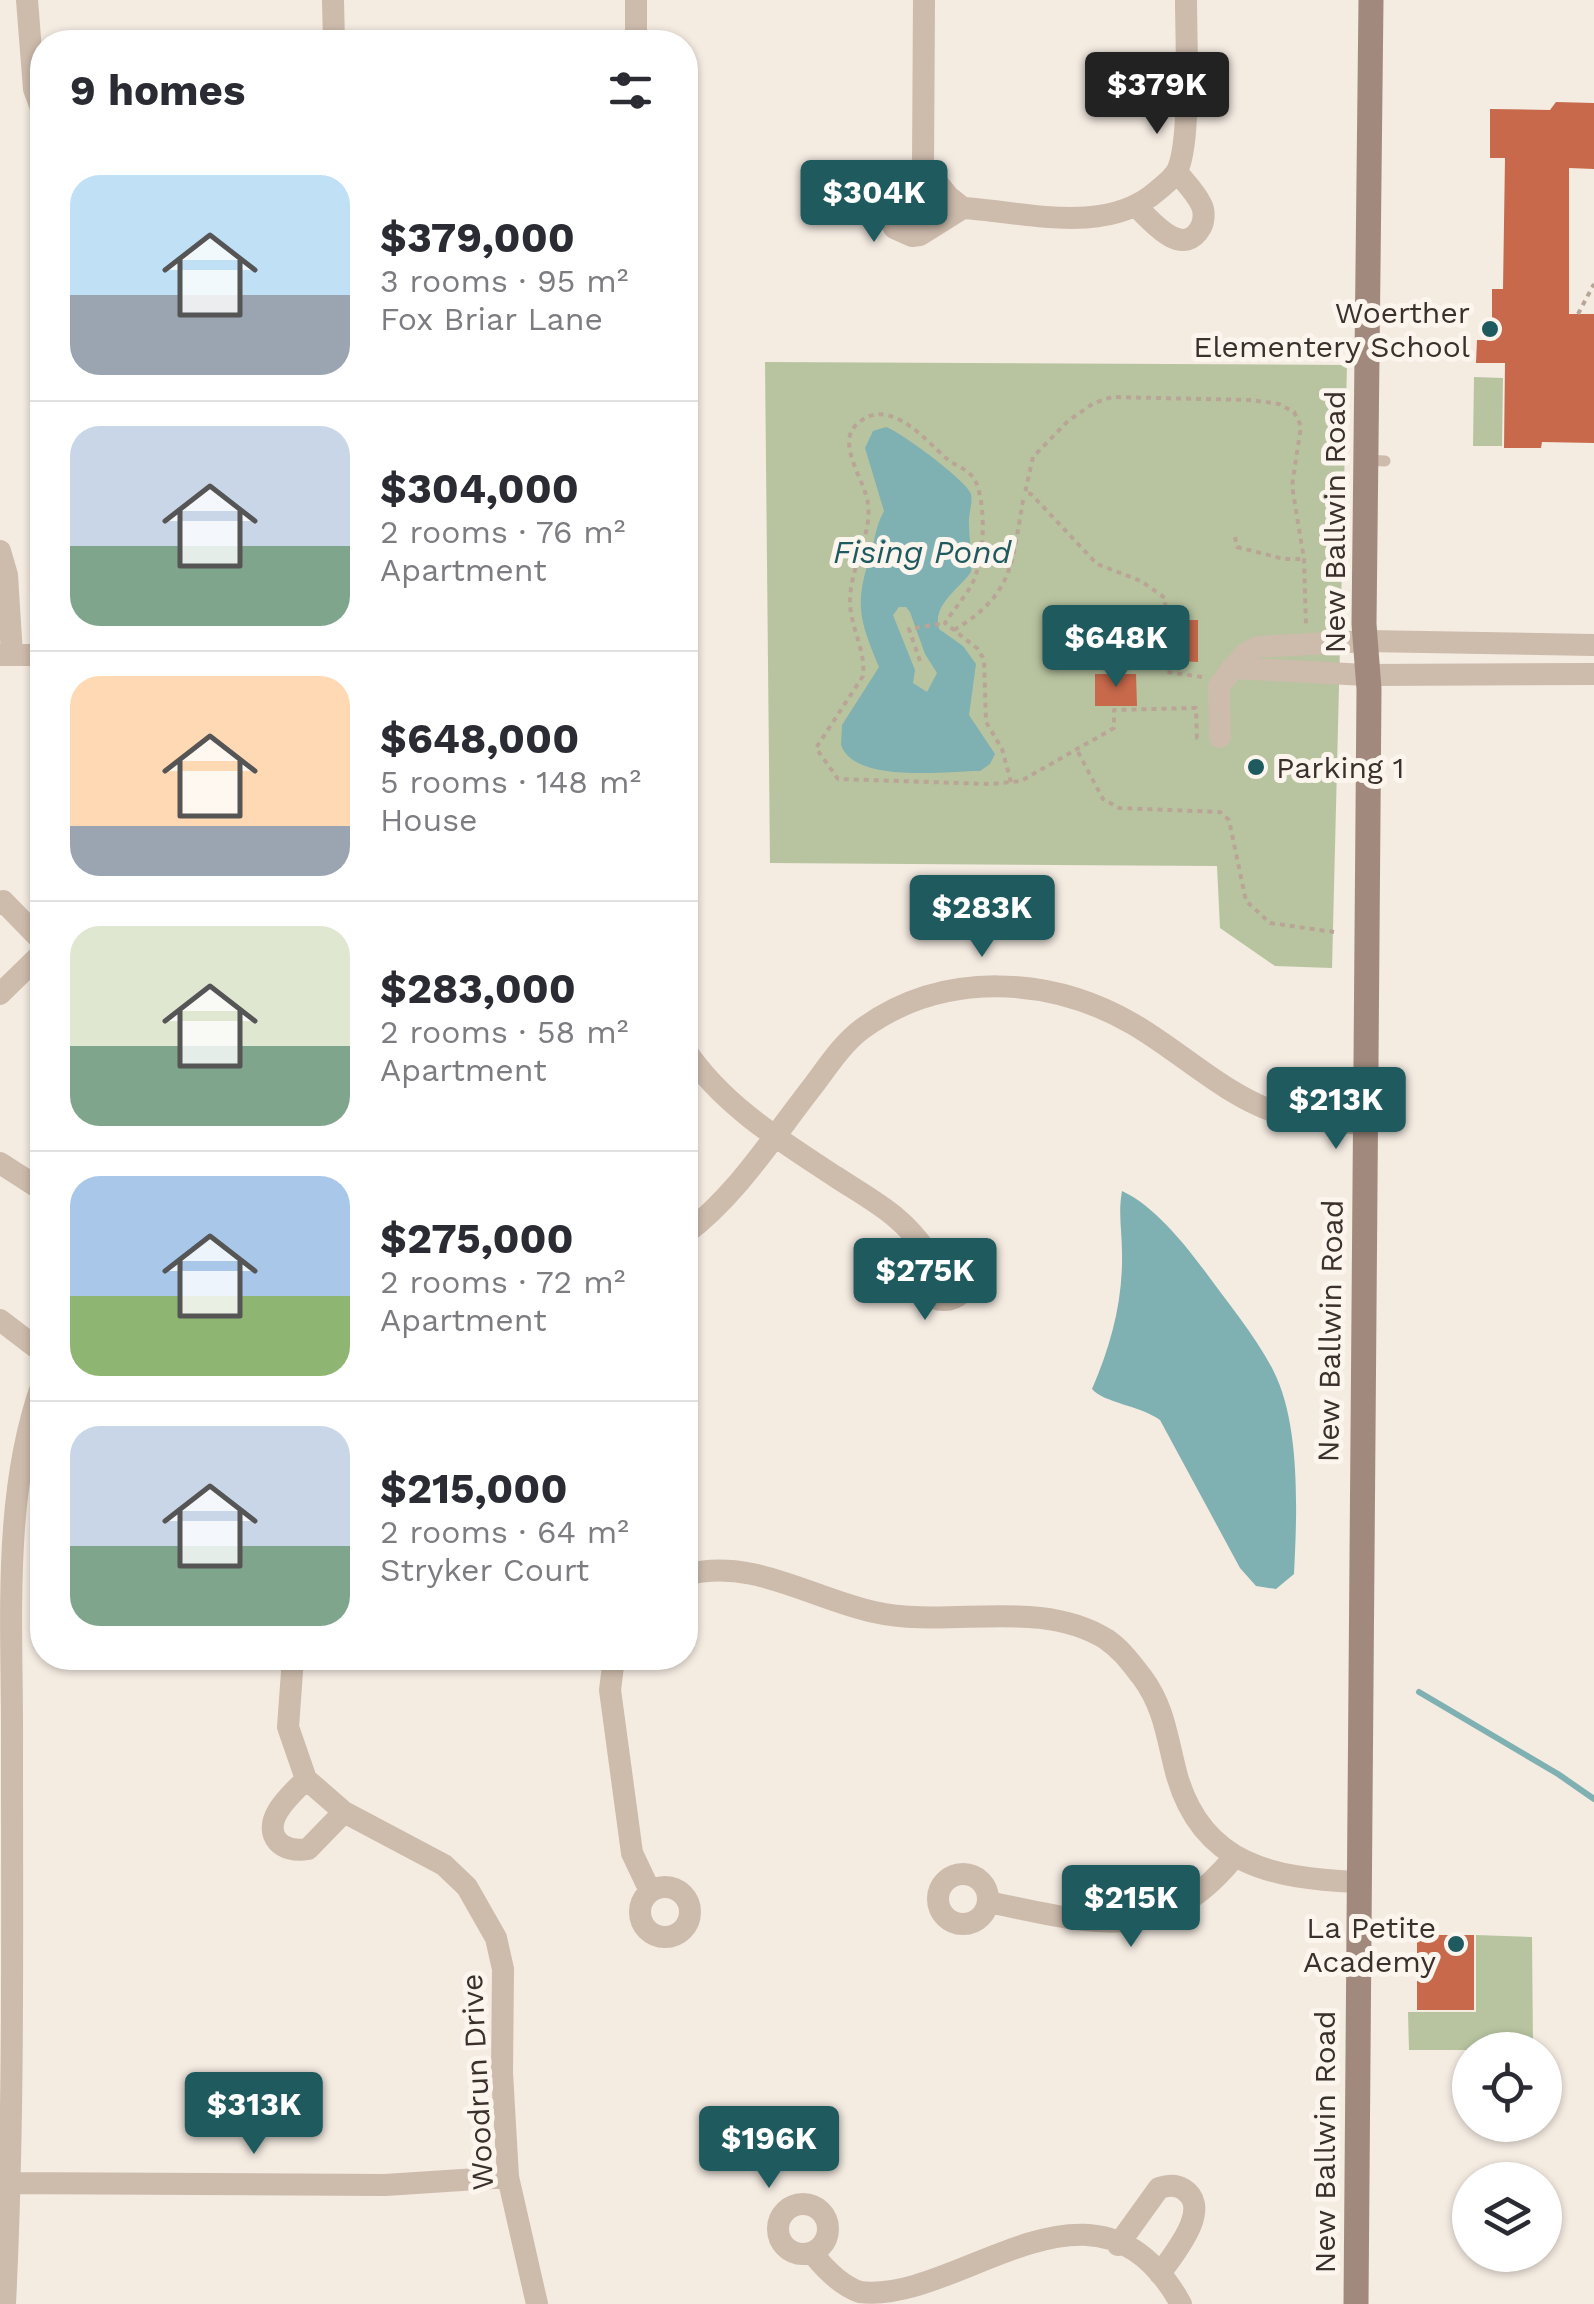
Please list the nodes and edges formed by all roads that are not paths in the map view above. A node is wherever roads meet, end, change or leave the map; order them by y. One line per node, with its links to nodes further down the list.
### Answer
1 (27, 0): 9 (street)
2 (333, 0): 7 (street)
3 (636, 0): 8 (street)
4 (924, 0): 10 (street)
5 (1186, 0): 11 (street)
6 (1371, 0): 15 (main road, New Ballwin Road)
7 (334, 30)
8 (636, 30)
9 (30, 38)
10 (924, 164): 13 (street); 13 (street)
11 (1177, 172): 12 (street); 12 (street)
12 (1138, 207): 13 (street)
13 (963, 208)
14 (0, 551): 17 (street)
15 (1366, 641): 16 (street); 18 (street); 20 (main road, New Ballwin Road)
16 (1594, 645)
17 (6, 655)
18 (1232, 668): 20 (street); 21 (street)
19 (1594, 674): 20 (street)
20 (1366, 675): 27 (main road, New Ballwin Road)
21 (1220, 737)
22 (0, 904): 23 (street)
23 (30, 928)
24 (30, 965): 25 (street)
25 (0, 994)
26 (698, 1067): 28 (street)
27 (1364, 1124): 28 (street); 43 (main road, New Ballwin Road)
28 (772, 1135): 31 (street); 32 (street)
29 (0, 1164): 30 (street)
30 (30, 1183)
31 (698, 1222)
32 (929, 1255)
33 (0, 1320): 34 (street)
34 (30, 1343)
35 (30, 1420): 37 (street)
36 (698, 1571): 42 (street)
37 (6, 1599): 47 (street)
38 (292, 1670): 40 (street)
39 (612, 1670): 44 (street)
40 (306, 1780): 41 (street, Woodrun Drive); 41 (street)
41 (344, 1812): 46 (street, Woodrun Drive)
42 (1235, 1856): 43 (street); 45 (street)
43 (1356, 1882): 54 (main road, New Ballwin Road)
44 (650, 1892)
45 (988, 1902)
46 (508, 2178): 47 (street); 52 (street, Woodrun Drive)
47 (6, 2183): 51 (street)
48 (1118, 2245): 49 (street); 50 (street); 50 (street)
49 (813, 2254)
50 (1160, 2274): 53 (street)
51 (5, 2304)
52 (537, 2304)
53 (1182, 2304)
54 (1356, 2304)

